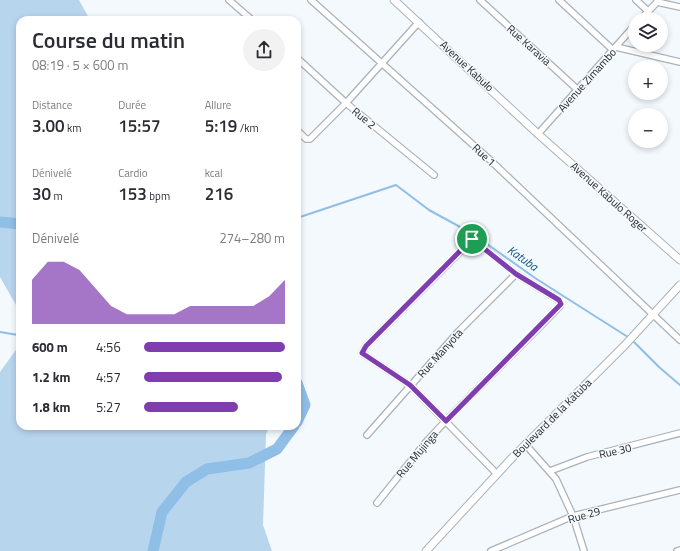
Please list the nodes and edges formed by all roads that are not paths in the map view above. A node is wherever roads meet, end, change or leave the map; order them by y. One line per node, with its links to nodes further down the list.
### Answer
1 (229, 0): 10 (street)
2 (310, 0): 16 (street, Rue 1)
3 (394, 0): 11 (street, Avenue Kabulo)
4 (480, 0): 17 (street, Rue Karavia)
5 (559, 0): 13 (street)
6 (636, 0): 9 (street)
7 (658, 1): 8 (street); 9 (street)
8 (680, 7)
9 (648, 11)
10 (247, 16)
11 (419, 22): 16 (street); 20 (street, Avenue Kabulo)
12 (628, 34): 13 (street, Avenue Zimambo)
13 (615, 49): 15 (street); 17 (street, Avenue Zimambo)
14 (301, 62): 18 (street, Rue 2)
15 (680, 62)
16 (381, 64): 18 (street); 25 (street, Rue 1)
17 (578, 90): 20 (street, Avenue Zimambo)
18 (346, 103): 19 (street); 21 (street, Rue 2)
19 (301, 133)
20 (538, 134): 22 (street, Avenue Kabulo Roger)
21 (434, 175)
22 (680, 260)
23 (516, 274): 27 (street, Rue Manyota); 27 (street); 28 (street, Rue Mujinga)
24 (680, 285): 25 (street, Boulevard de la Katuba)
25 (653, 315): 26 (street, Rue 1); 31 (street, Boulevard de la Katuba)
26 (680, 340)
27 (410, 385): 28 (street); 30 (street, Rue Manyota)
28 (446, 421): 33 (street); 35 (street, Rue Mujinga)
29 (680, 433): 32 (street, Rue 30)
30 (367, 435)
31 (526, 444): 32 (street); 33 (street, Boulevard de la Katuba)
32 (550, 471): 36 (street)
33 (497, 474): 38 (street, Boulevard de la Katuba)
34 (680, 490): 36 (street, Rue 29)
35 (377, 503)
36 (574, 516): 39 (street, Rue 29); 40 (street)
37 (680, 550): 41 (street)
38 (426, 551)
39 (491, 551)
40 (584, 551)
41 (676, 551)

